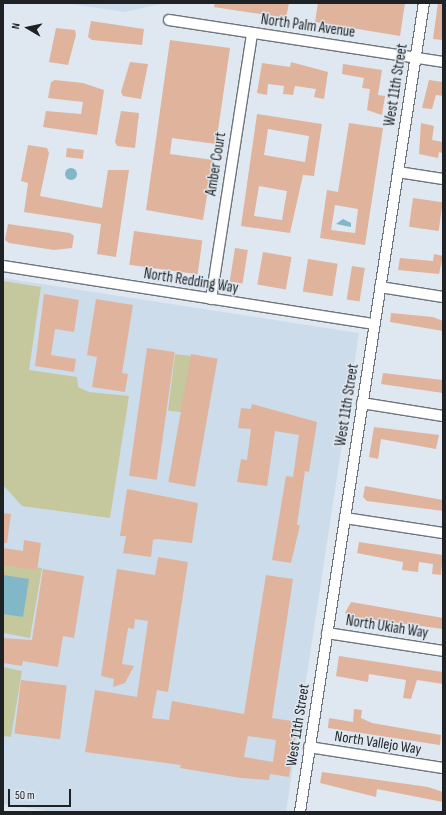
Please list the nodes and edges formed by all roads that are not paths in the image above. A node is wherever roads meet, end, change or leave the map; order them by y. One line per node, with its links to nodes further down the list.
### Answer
1 (424, 3): 4 (street, West 11th Street)
2 (169, 20): 3 (street, North Palm Avenue)
3 (252, 33): 4 (street, North Palm Avenue); 11 (street, Amber Court)
4 (416, 58): 5 (street, North Palm Avenue); 6 (street, West 11th Street)
5 (443, 62)
6 (398, 172): 7 (street); 9 (street, West 11th Street)
7 (443, 179)
8 (3, 266): 11 (street, North Redding Way)
9 (380, 287): 10 (street); 12 (street, West 11th Street)
10 (443, 297)
11 (211, 299): 12 (street, North Redding Way)
12 (374, 324): 13 (street, West 11th Street)
13 (362, 403): 14 (street); 15 (street, West 11th Street)
14 (443, 416)
15 (345, 518): 16 (street); 17 (street, West 11th Street)
16 (443, 533)
17 (327, 633): 18 (street, North Ukiah Way); 19 (street, West 11th Street)
18 (443, 651)
19 (309, 747): 20 (street, North Vallejo Way); 21 (street, West 11th Street)
20 (443, 768)
21 (300, 812)

